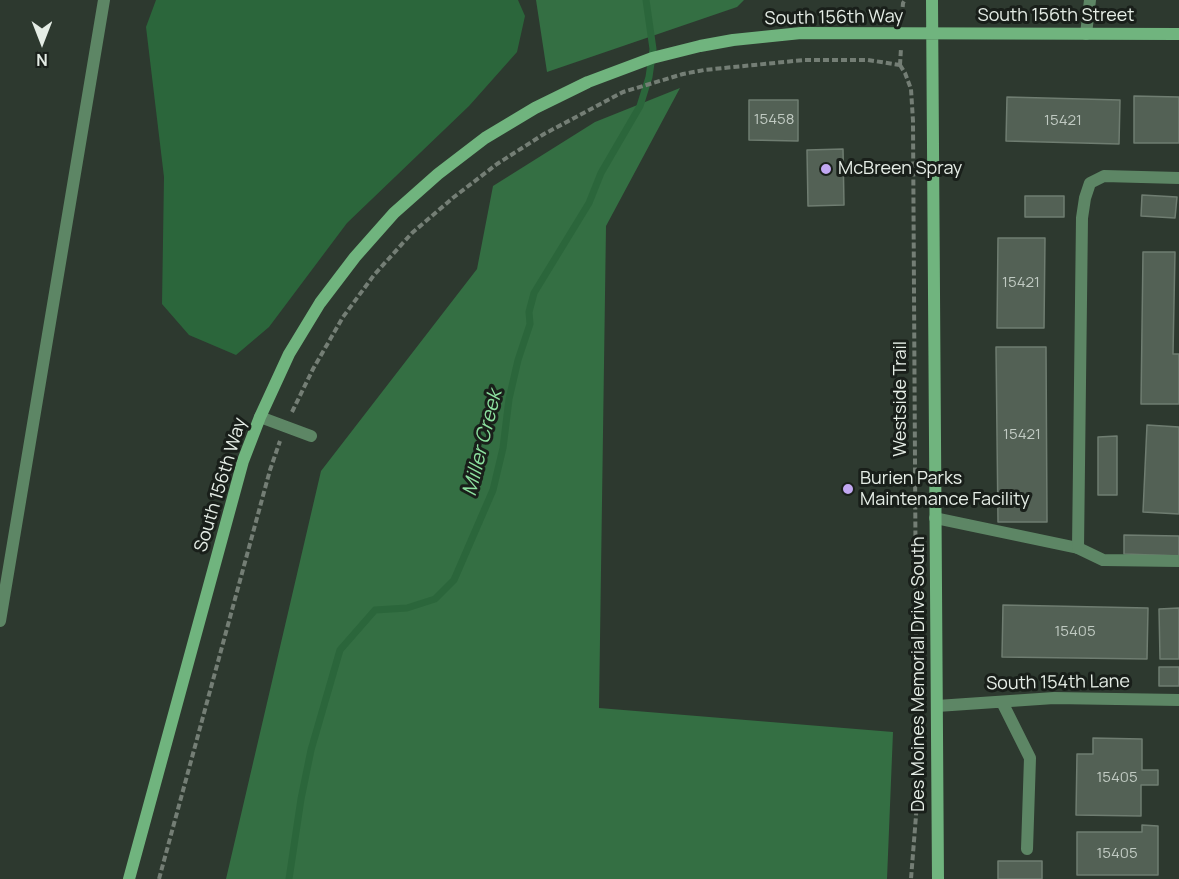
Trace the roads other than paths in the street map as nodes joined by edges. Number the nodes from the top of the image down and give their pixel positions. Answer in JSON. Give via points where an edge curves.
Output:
{"nodes":[{"id":1,"x":104,"y":0,"type":"edge"},
{"id":2,"x":932,"y":0,"type":"edge"},
{"id":3,"x":1090,"y":0,"type":"edge"},
{"id":4,"x":932,"y":34,"type":"junction"},
{"id":5,"x":1086,"y":34,"type":"junction"},
{"id":6,"x":1179,"y":34,"type":"edge"},
{"id":7,"x":1179,"y":178,"type":"edge"},
{"id":8,"x":260,"y":417,"type":"junction"},
{"id":9,"x":311,"y":436,"type":"dead end"},
{"id":10,"x":935,"y":518,"type":"junction"},
{"id":11,"x":1077,"y":548,"type":"junction"},
{"id":12,"x":1179,"y":561,"type":"edge"},
{"id":13,"x":0,"y":621,"type":"edge"},
{"id":14,"x":1179,"y":700,"type":"edge"},
{"id":15,"x":1002,"y":702,"type":"junction"},
{"id":16,"x":937,"y":706,"type":"junction"},
{"id":17,"x":1027,"y":849,"type":"dead end"},
{"id":18,"x":129,"y":879,"type":"edge"},
{"id":19,"x":938,"y":879,"type":"edge"}],
"edges":[{"from":1,"to":13,"type":"street"},
{"from":2,"to":4,"type":"street","name":"Des Moines Memorial Drive South"},
{"from":3,"to":5,"type":"street"},
{"from":4,"to":5,"type":"street","name":"South 156th Street"},
{"from":4,"to":8,"type":"street","name":"South 156th Way","via":[[801,33],[733,40],[652,58],[545,103],[485,138],[394,213],[320,303],[289,354]]},
{"from":4,"to":10,"type":"street","name":"Des Moines Memorial Drive South"},
{"from":5,"to":6,"type":"street","name":"South 156th Street"},
{"from":7,"to":11,"type":"street","via":[[1104,176],[1090,183],[1085,198]]},
{"from":8,"to":9,"type":"street"},
{"from":8,"to":18,"type":"street","name":"South 156th Way","via":[[243,461]]},
{"from":10,"to":11,"type":"street"},
{"from":10,"to":16,"type":"street","name":"Des Moines Memorial Drive South"},
{"from":11,"to":12,"type":"street","via":[[1103,560]]},
{"from":14,"to":15,"type":"street","name":"South 154th Lane","via":[[1054,698]]},
{"from":15,"to":16,"type":"street","name":"South 154th Lane"},
{"from":15,"to":17,"type":"street","via":[[1030,758]]},
{"from":16,"to":19,"type":"street","name":"Des Moines Memorial Drive South"}]}
